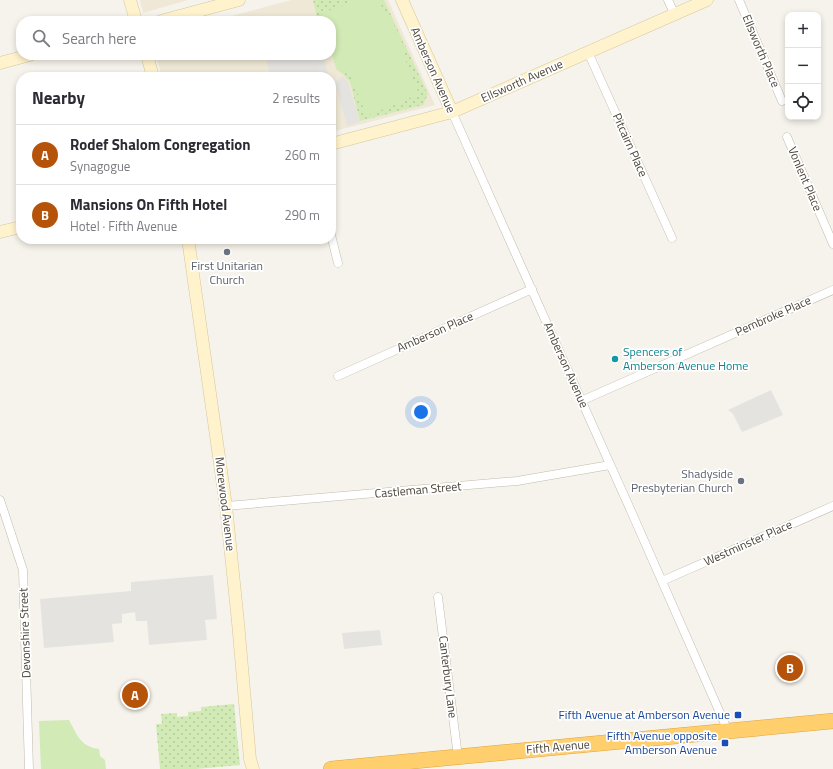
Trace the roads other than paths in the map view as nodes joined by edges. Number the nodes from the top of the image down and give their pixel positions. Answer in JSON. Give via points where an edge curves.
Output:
{"nodes":[{"id":1,"x":130,"y":0,"type":"edge"},
{"id":2,"x":239,"y":0,"type":"edge"},
{"id":3,"x":402,"y":0,"type":"edge"},
{"id":4,"x":668,"y":0,"type":"edge"},
{"id":5,"x":707,"y":0,"type":"edge"},
{"id":6,"x":739,"y":0,"type":"edge"},
{"id":7,"x":675,"y":15,"type":"junction"},
{"id":8,"x":135,"y":16,"type":"edge"},
{"id":9,"x":180,"y":16,"type":"edge"},
{"id":10,"x":588,"y":52,"type":"junction"},
{"id":11,"x":16,"y":59,"type":"edge"},
{"id":12,"x":148,"y":60,"type":"edge"},
{"id":13,"x":0,"y":63,"type":"edge"},
{"id":14,"x":152,"y":72,"type":"edge"},
{"id":15,"x":782,"y":101,"type":"dead end"},
{"id":16,"x":452,"y":112,"type":"junction"},
{"id":17,"x":787,"y":137,"type":"dead end"},
{"id":18,"x":336,"y":143,"type":"edge"},
{"id":19,"x":16,"y":228,"type":"edge"},
{"id":20,"x":0,"y":232,"type":"edge"},
{"id":21,"x":672,"y":238,"type":"dead end"},
{"id":22,"x":189,"y":244,"type":"edge"},
{"id":23,"x":333,"y":244,"type":"edge"},
{"id":24,"x":833,"y":244,"type":"edge"},
{"id":25,"x":338,"y":263,"type":"dead end"},
{"id":26,"x":532,"y":289,"type":"junction"},
{"id":27,"x":833,"y":290,"type":"edge"},
{"id":28,"x":338,"y":376,"type":"dead end"},
{"id":29,"x":581,"y":401,"type":"junction"},
{"id":30,"x":610,"y":466,"type":"junction"},
{"id":31,"x":0,"y":500,"type":"edge"},
{"id":32,"x":226,"y":506,"type":"junction"},
{"id":33,"x":833,"y":506,"type":"edge"},
{"id":34,"x":662,"y":581,"type":"junction"},
{"id":35,"x":438,"y":597,"type":"dead end"},
{"id":36,"x":833,"y":721,"type":"edge"},
{"id":37,"x":728,"y":731,"type":"junction"},
{"id":38,"x":458,"y":757,"type":"junction"},
{"id":39,"x":29,"y":769,"type":"edge"},
{"id":40,"x":253,"y":769,"type":"edge"},
{"id":41,"x":331,"y":769,"type":"edge"}],
"edges":[{"from":1,"to":8,"type":"street"},
{"from":2,"to":9,"type":"street"},
{"from":3,"to":16,"type":"street","name":"Amberson Avenue"},
{"from":4,"to":7,"type":"street"},
{"from":5,"to":7,"type":"street","name":"Ellsworth Avenue"},
{"from":6,"to":15,"type":"street","name":"Ellsworth Place"},
{"from":7,"to":10,"type":"street","name":"Ellsworth Avenue"},
{"from":10,"to":16,"type":"street","name":"Ellsworth Avenue"},
{"from":10,"to":21,"type":"street","name":"Pitcairn Place"},
{"from":11,"to":13,"type":"street"},
{"from":12,"to":14,"type":"street"},
{"from":16,"to":18,"type":"street","name":"Ellsworth Avenue"},
{"from":16,"to":26,"type":"street","name":"Amberson Avenue"},
{"from":17,"to":24,"type":"street","name":"Vonlent Place"},
{"from":19,"to":20,"type":"street"},
{"from":22,"to":32,"type":"street","name":"Morewood Avenue"},
{"from":23,"to":25,"type":"street"},
{"from":26,"to":28,"type":"street","name":"Amberson Place"},
{"from":26,"to":29,"type":"street","name":"Amberson Avenue"},
{"from":27,"to":29,"type":"street","name":"Pembroke Place"},
{"from":29,"to":30,"type":"street","name":"Amberson Avenue"},
{"from":30,"to":32,"type":"street","name":"Castleman Street","via":[[517,481]]},
{"from":30,"to":34,"type":"street","name":"Amberson Avenue"},
{"from":31,"to":39,"type":"street","name":"Devonshire Street","via":[[23,570]]},
{"from":32,"to":40,"type":"street","name":"Morewood Avenue"},
{"from":33,"to":34,"type":"street","name":"Westminster Place"},
{"from":34,"to":37,"type":"street","name":"Amberson Avenue"},
{"from":35,"to":38,"type":"street","name":"Canterbury Lane"},
{"from":36,"to":37,"type":"highway","name":"Fifth Avenue"},
{"from":37,"to":38,"type":"highway","name":"Fifth Avenue"},
{"from":38,"to":41,"type":"highway","name":"Fifth Avenue"}]}
